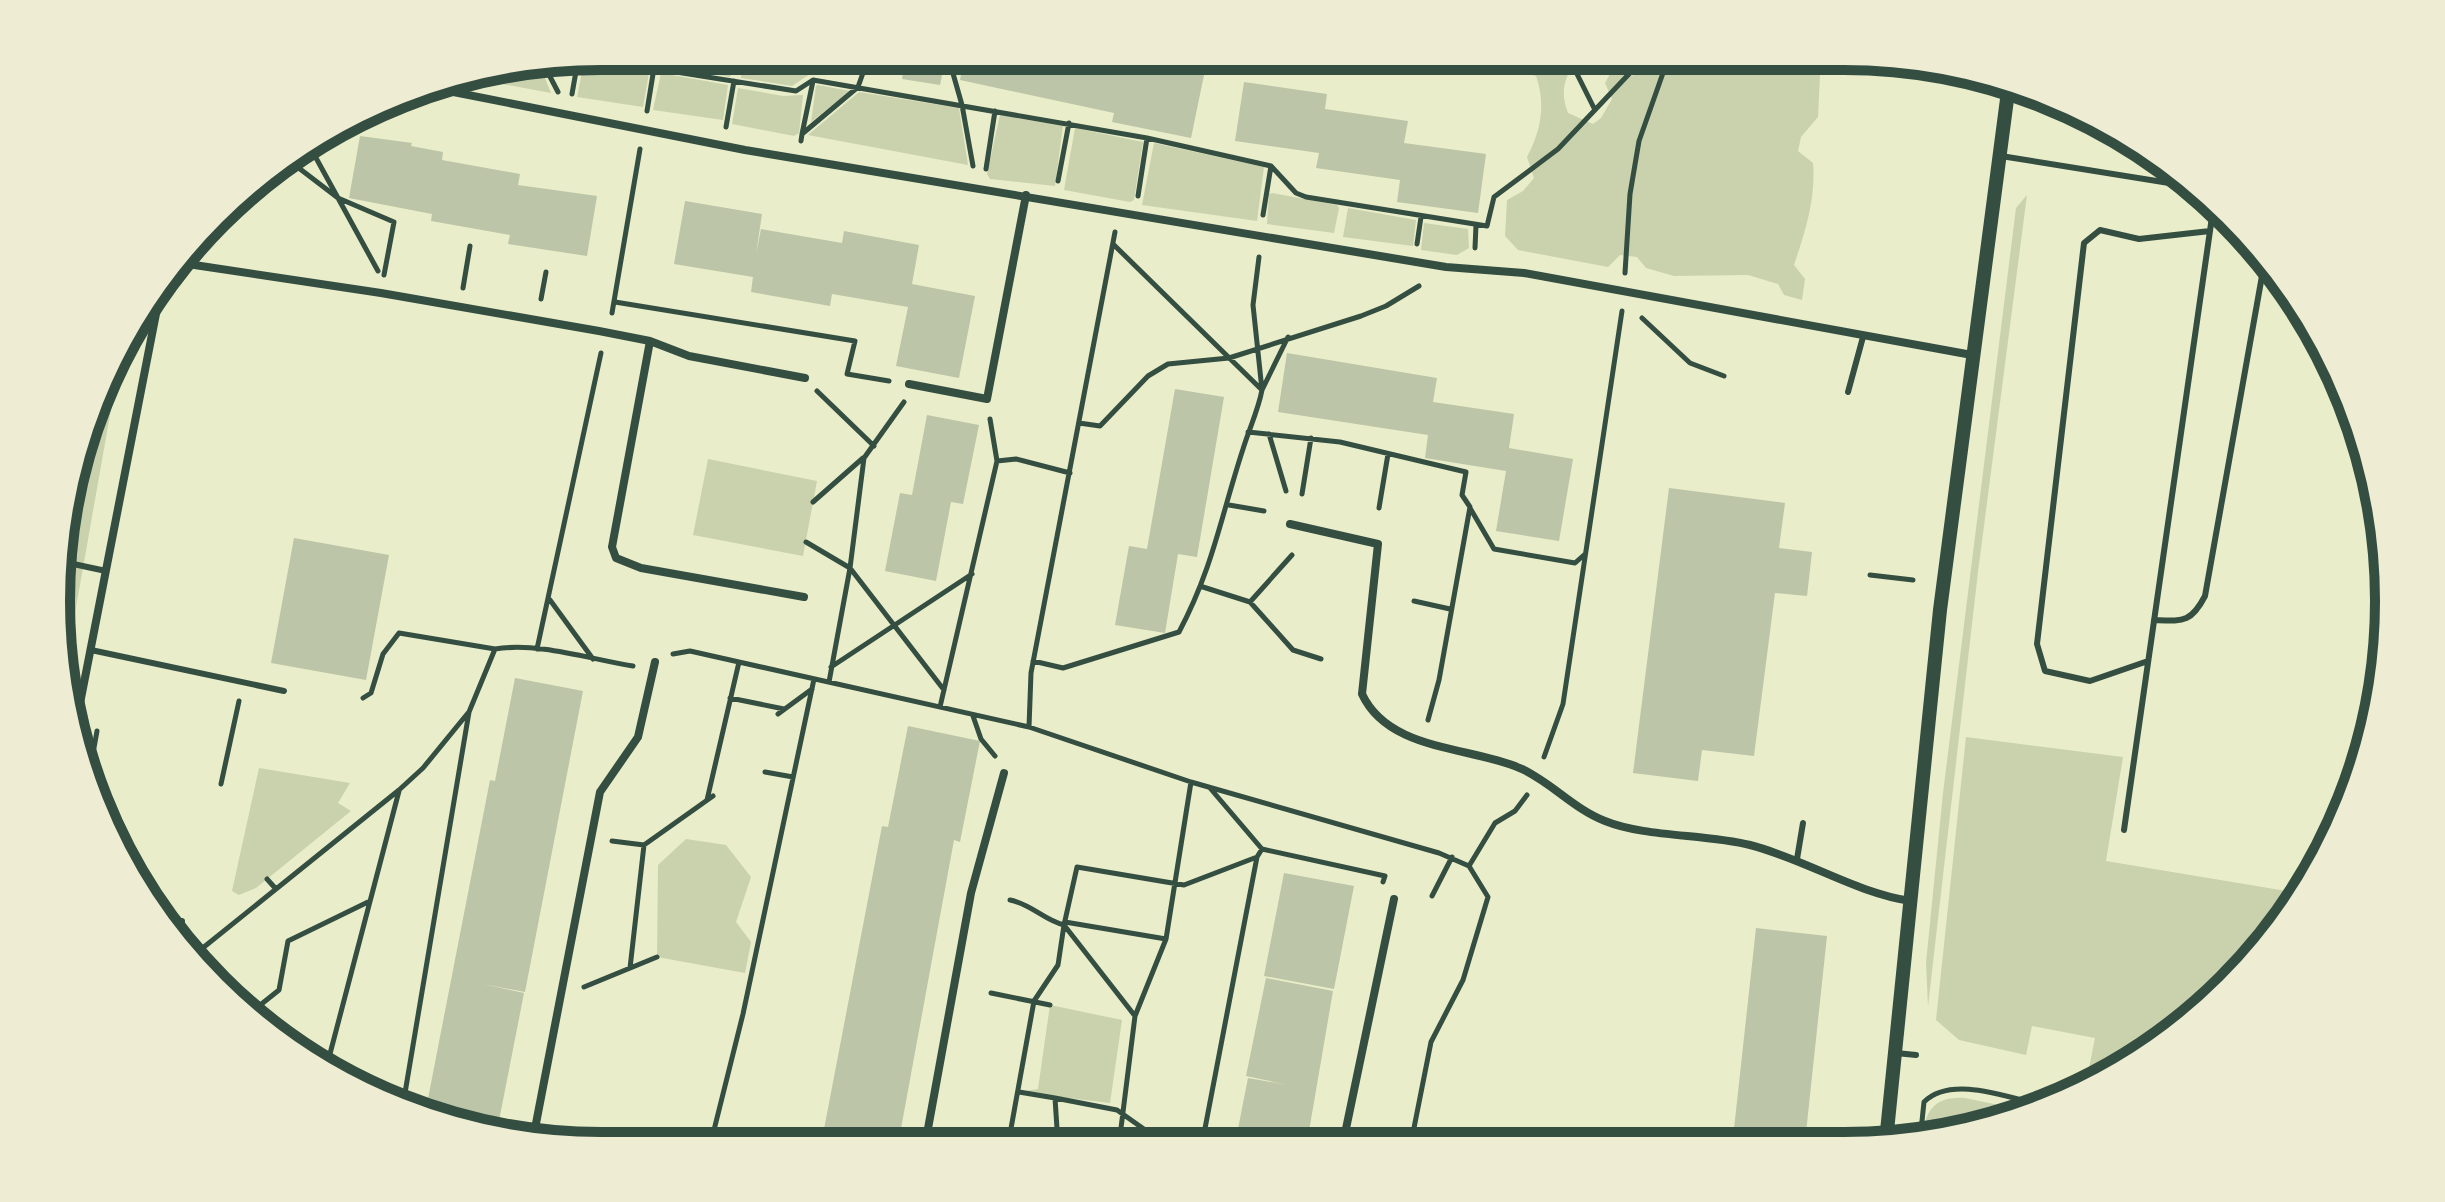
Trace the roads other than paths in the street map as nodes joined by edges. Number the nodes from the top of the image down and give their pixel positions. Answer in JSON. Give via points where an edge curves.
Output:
{"nodes":[{"id":1,"x":452,"y":92,"type":"edge"},
{"id":2,"x":2008,"y":96,"type":"edge"},
{"id":3,"x":2001,"y":156,"type":"junction"},
{"id":4,"x":2171,"y":183,"type":"edge"},
{"id":5,"x":1026,"y":195,"type":"junction"},
{"id":6,"x":2212,"y":219,"type":"edge"},
{"id":7,"x":2210,"y":231,"type":"junction"},
{"id":8,"x":191,"y":265,"type":"edge"},
{"id":9,"x":2262,"y":275,"type":"edge"},
{"id":10,"x":157,"y":309,"type":"edge"},
{"id":11,"x":1863,"y":337,"type":"junction"},
{"id":12,"x":650,"y":341,"type":"junction"},
{"id":13,"x":1972,"y":355,"type":"junction"},
{"id":14,"x":805,"y":378,"type":"road end"},
{"id":15,"x":909,"y":384,"type":"road end"},
{"id":16,"x":1848,"y":392,"type":"dead end"},
{"id":17,"x":1290,"y":524,"type":"dead end"},
{"id":18,"x":71,"y":564,"type":"edge"},
{"id":19,"x":106,"y":571,"type":"junction"},
{"id":20,"x":804,"y":597,"type":"dead end"},
{"id":21,"x":2154,"y":620,"type":"junction"},
{"id":22,"x":91,"y":650,"type":"junction"},
{"id":23,"x":2148,"y":661,"type":"junction"},
{"id":24,"x":655,"y":662,"type":"road end"},
{"id":25,"x":284,"y":691,"type":"dead end"},
{"id":26,"x":80,"y":705,"type":"edge"},
{"id":27,"x":1004,"y":773,"type":"road end"},
{"id":28,"x":1803,"y":823,"type":"dead end"},
{"id":29,"x":2124,"y":830,"type":"dead end"},
{"id":30,"x":1797,"y":859,"type":"junction"},
{"id":31,"x":1394,"y":899,"type":"dead end"},
{"id":32,"x":1912,"y":902,"type":"junction"},
{"id":33,"x":182,"y":921,"type":"dead end"},
{"id":34,"x":181,"y":925,"type":"edge"},
{"id":35,"x":1895,"y":1053,"type":"junction"},
{"id":36,"x":1916,"y":1055,"type":"dead end"},
{"id":37,"x":535,"y":1127,"type":"edge"},
{"id":38,"x":1887,"y":1130,"type":"edge"},
{"id":39,"x":927,"y":1132,"type":"edge"},
{"id":40,"x":1345,"y":1132,"type":"edge"}],
"edges":[{"from":1,"to":5,"type":"street","via":[[643,132]]},
{"from":2,"to":3,"type":"street"},
{"from":3,"to":4,"type":"lane"},
{"from":3,"to":13,"type":"street"},
{"from":5,"to":11,"type":"street","via":[[1446,267],[1524,273]]},
{"from":5,"to":15,"type":"street","via":[[987,399]]},
{"from":6,"to":7,"type":"lane"},
{"from":7,"to":21,"type":"lane"},
{"from":7,"to":23,"type":"lane","via":[[2139,239],[2100,230],[2084,243],[2037,644],[2045,671],[2090,681]]},
{"from":8,"to":12,"type":"street"},
{"from":9,"to":21,"type":"lane","via":[[2205,596],[2195,614],[2180,621]]},
{"from":10,"to":19,"type":"street"},
{"from":11,"to":13,"type":"street"},
{"from":11,"to":16,"type":"lane"},
{"from":12,"to":14,"type":"street","via":[[689,356]]},
{"from":12,"to":20,"type":"street","via":[[612,547],[616,558],[641,568]]},
{"from":13,"to":32,"type":"street","via":[[1940,610]]},
{"from":17,"to":30,"type":"street","via":[[1378,544],[1362,694],[1385,724],[1450,749],[1496,758],[1608,822],[1748,845]]},
{"from":18,"to":19,"type":"lane"},
{"from":19,"to":22,"type":"street"},
{"from":21,"to":23,"type":"lane"},
{"from":22,"to":25,"type":"lane"},
{"from":22,"to":26,"type":"street"},
{"from":23,"to":29,"type":"lane"},
{"from":24,"to":37,"type":"street","via":[[638,737],[600,792]]},
{"from":27,"to":39,"type":"street","via":[[971,893]]},
{"from":28,"to":30,"type":"lane"},
{"from":30,"to":32,"type":"street"},
{"from":31,"to":40,"type":"street"},
{"from":32,"to":35,"type":"street"},
{"from":33,"to":34,"type":"lane"},
{"from":35,"to":36,"type":"lane"},
{"from":35,"to":38,"type":"street"}]}
